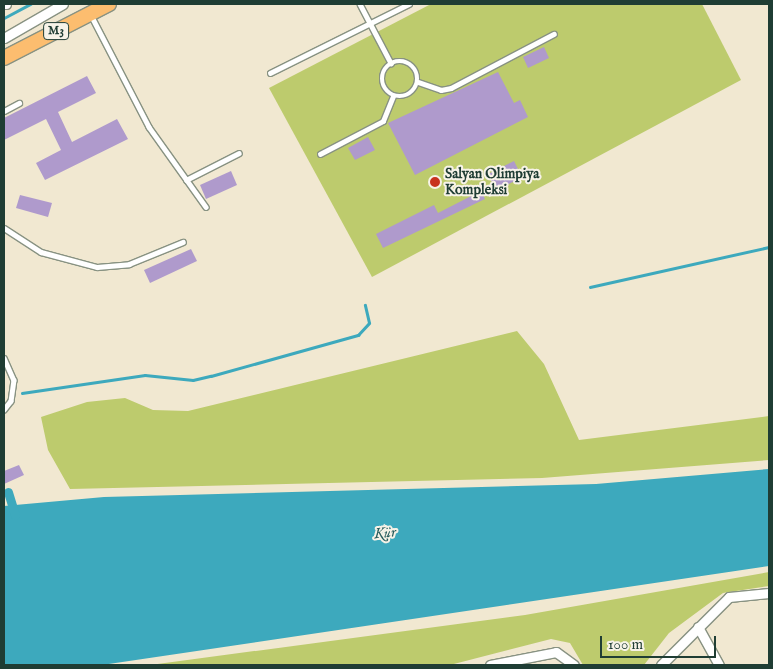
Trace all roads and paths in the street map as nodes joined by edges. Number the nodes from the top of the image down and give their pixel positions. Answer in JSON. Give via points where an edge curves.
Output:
{"nodes":[{"id":1,"x":64,"y":4,"type":"edge"},
{"id":2,"x":109,"y":4,"type":"edge"},
{"id":3,"x":360,"y":4,"type":"edge"},
{"id":4,"x":409,"y":4,"type":"edge"},
{"id":5,"x":90,"y":13,"type":"junction"},
{"id":6,"x":371,"y":23,"type":"junction"},
{"id":7,"x":554,"y":34,"type":"dead end"},
{"id":8,"x":4,"y":38,"type":"edge"},
{"id":9,"x":4,"y":58,"type":"edge"},
{"id":10,"x":391,"y":63,"type":"junction"},
{"id":11,"x":270,"y":73,"type":"dead end"},
{"id":12,"x":418,"y":82,"type":"junction"},
{"id":13,"x":393,"y":96,"type":"junction"},
{"id":14,"x":19,"y":103,"type":"dead end"},
{"id":15,"x":4,"y":111,"type":"edge"},
{"id":16,"x":240,"y":153,"type":"dead end"},
{"id":17,"x":320,"y":154,"type":"dead end"},
{"id":18,"x":186,"y":180,"type":"junction"},
{"id":19,"x":206,"y":207,"type":"dead end"},
{"id":20,"x":4,"y":228,"type":"edge"},
{"id":21,"x":183,"y":242,"type":"dead end"},
{"id":22,"x":4,"y":358,"type":"edge"},
{"id":23,"x":4,"y":410,"type":"edge"},
{"id":24,"x":769,"y":593,"type":"edge"},
{"id":25,"x":698,"y":627,"type":"junction"},
{"id":26,"x":490,"y":665,"type":"edge"},
{"id":27,"x":574,"y":665,"type":"edge"},
{"id":28,"x":661,"y":665,"type":"edge"},
{"id":29,"x":718,"y":665,"type":"edge"}],
"edges":[{"from":1,"to":8,"type":"street"},
{"from":2,"to":5,"type":"main road","number":"M3"},
{"from":3,"to":6,"type":"lane"},
{"from":4,"to":6,"type":"lane"},
{"from":5,"to":9,"type":"main road","number":"M3"},
{"from":5,"to":18,"type":"lane","via":[[131,96]]},
{"from":6,"to":10,"type":"lane"},
{"from":6,"to":11,"type":"lane"},
{"from":7,"to":12,"type":"lane","via":[[451,88],[442,90]]},
{"from":10,"to":12,"type":"lane","via":[[408,62],[416,71]]},
{"from":10,"to":13,"type":"lane","via":[[381,77],[384,88]]},
{"from":12,"to":13,"type":"lane","via":[[409,95]]},
{"from":13,"to":17,"type":"lane","via":[[383,121]]},
{"from":14,"to":15,"type":"lane"},
{"from":16,"to":18,"type":"lane"},
{"from":18,"to":19,"type":"lane"},
{"from":20,"to":21,"type":"lane","via":[[41,252],[97,267],[129,264]]},
{"from":22,"to":23,"type":"lane","via":[[14,390]]},
{"from":24,"to":25,"type":"street","via":[[729,597]]},
{"from":25,"to":28,"type":"street"},
{"from":25,"to":29,"type":"street"},
{"from":26,"to":27,"type":"street","via":[[556,652]]}]}
